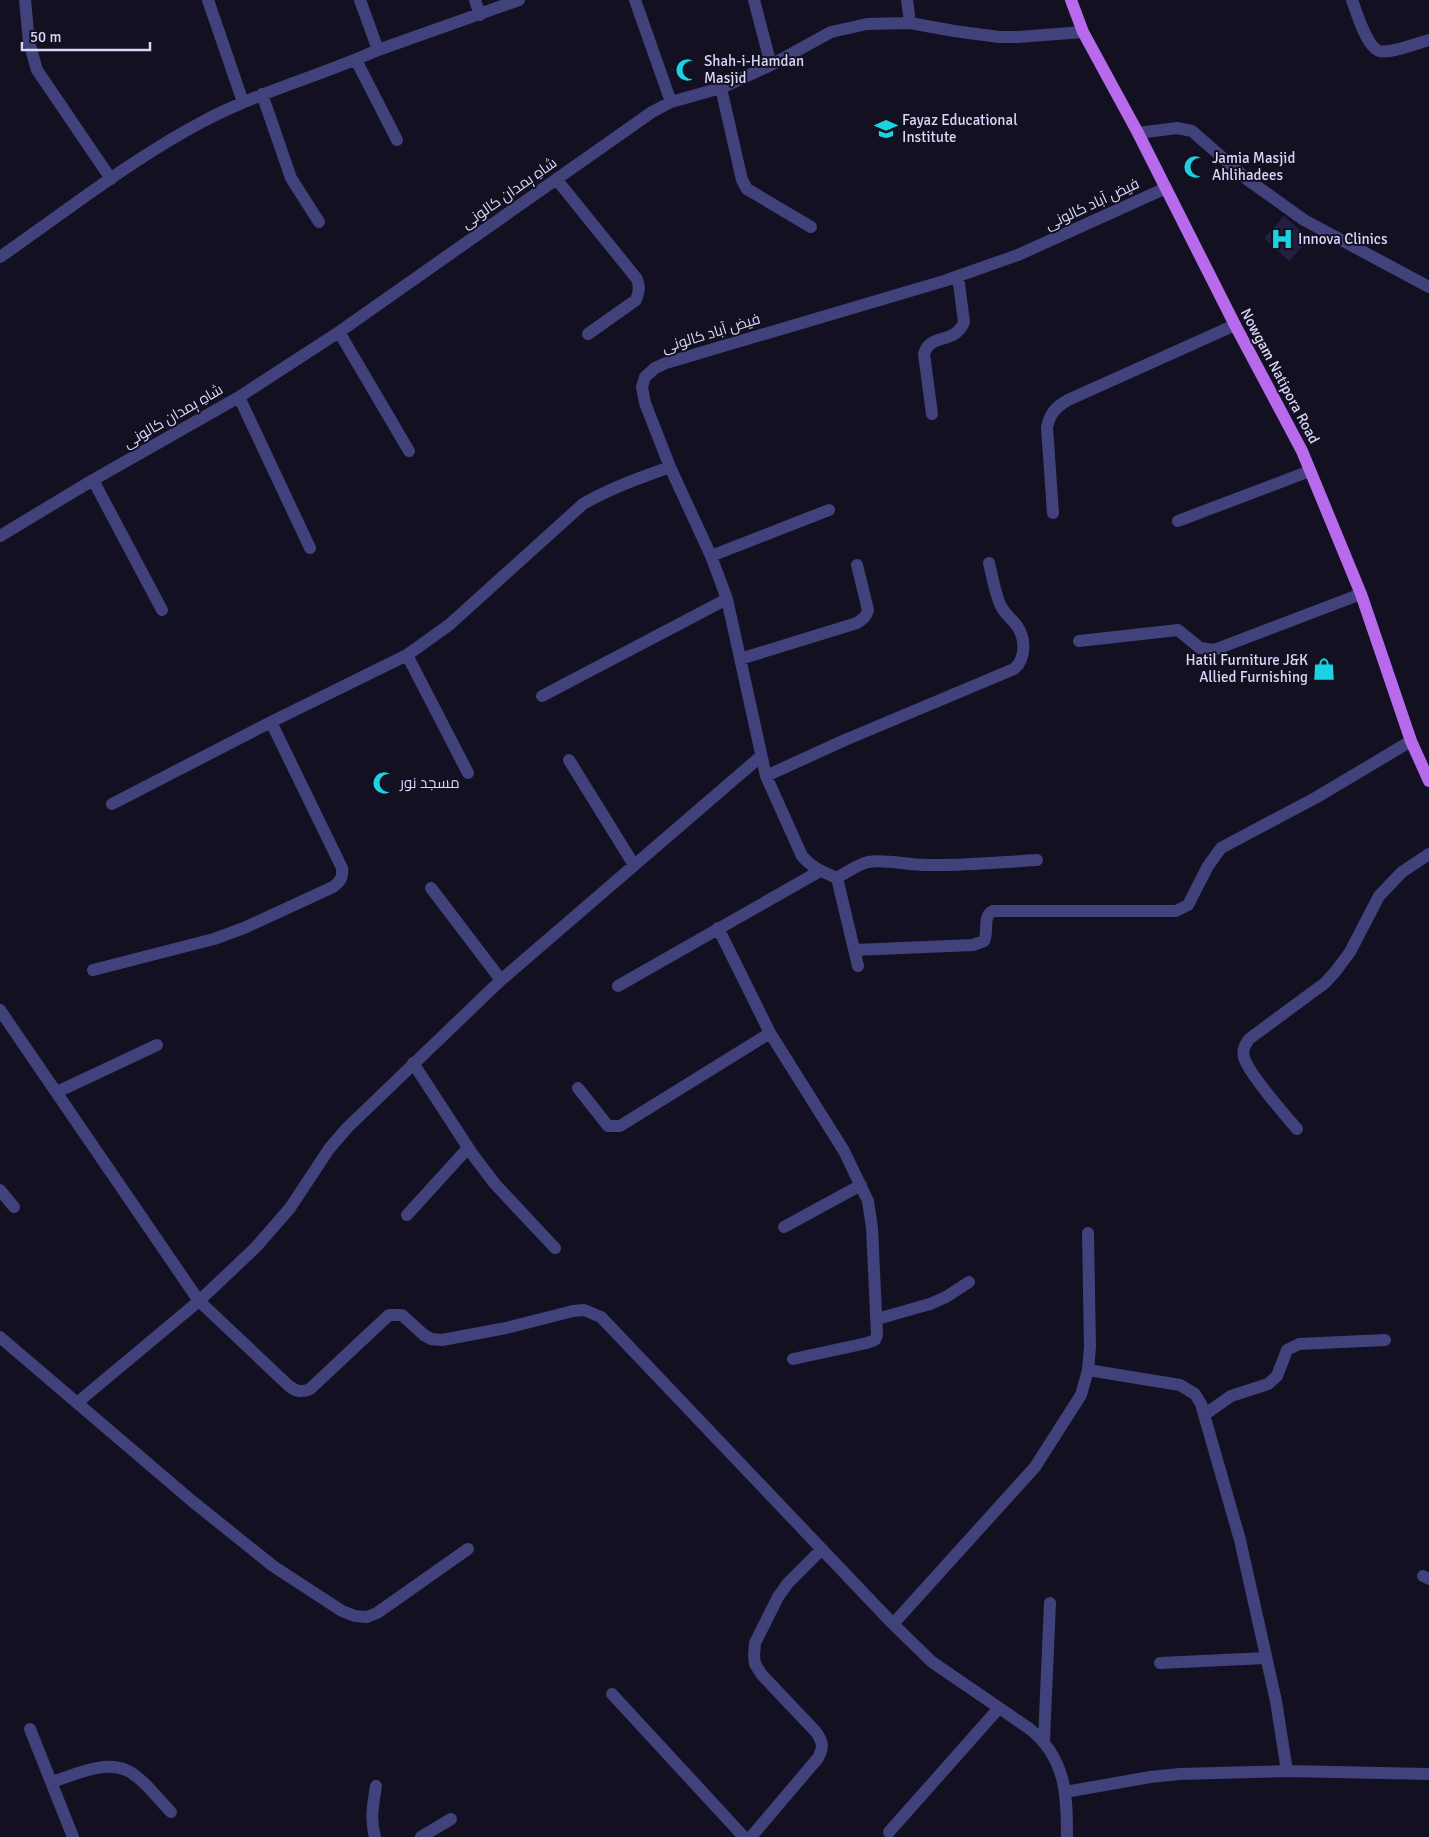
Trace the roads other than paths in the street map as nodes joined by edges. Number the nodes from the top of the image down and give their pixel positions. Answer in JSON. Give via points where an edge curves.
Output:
{"nodes":[{"id":1,"x":25,"y":0,"type":"edge"},
{"id":2,"x":208,"y":0,"type":"edge"},
{"id":3,"x":360,"y":0,"type":"edge"},
{"id":4,"x":475,"y":0,"type":"edge"},
{"id":5,"x":519,"y":0,"type":"edge"},
{"id":6,"x":635,"y":0,"type":"edge"},
{"id":7,"x":754,"y":0,"type":"edge"},
{"id":8,"x":907,"y":0,"type":"edge"},
{"id":9,"x":1071,"y":0,"type":"edge"},
{"id":10,"x":1352,"y":0,"type":"edge"},
{"id":11,"x":480,"y":14,"type":"junction"},
{"id":12,"x":910,"y":23,"type":"junction"},
{"id":13,"x":1083,"y":32,"type":"junction"},
{"id":14,"x":1429,"y":40,"type":"edge"},
{"id":15,"x":378,"y":50,"type":"junction"},
{"id":16,"x":356,"y":60,"type":"junction"},
{"id":17,"x":771,"y":65,"type":"junction"},
{"id":18,"x":721,"y":88,"type":"junction"},
{"id":19,"x":262,"y":94,"type":"junction"},
{"id":20,"x":243,"y":102,"type":"junction"},
{"id":21,"x":671,"y":102,"type":"junction"},
{"id":22,"x":1138,"y":133,"type":"junction"},
{"id":23,"x":397,"y":140,"type":"dead end"},
{"id":24,"x":111,"y":179,"type":"junction"},
{"id":25,"x":557,"y":180,"type":"junction"},
{"id":26,"x":1166,"y":188,"type":"junction"},
{"id":27,"x":319,"y":222,"type":"dead end"},
{"id":28,"x":811,"y":227,"type":"dead end"},
{"id":29,"x":0,"y":258,"type":"edge"},
{"id":30,"x":958,"y":276,"type":"junction"},
{"id":31,"x":1429,"y":287,"type":"edge"},
{"id":32,"x":1234,"y":325,"type":"junction"},
{"id":33,"x":339,"y":332,"type":"junction"},
{"id":34,"x":588,"y":334,"type":"dead end"},
{"id":35,"x":239,"y":397,"type":"junction"},
{"id":36,"x":932,"y":414,"type":"dead end"},
{"id":37,"x":409,"y":451,"type":"dead end"},
{"id":38,"x":670,"y":468,"type":"junction"},
{"id":39,"x":1310,"y":471,"type":"junction"},
{"id":40,"x":93,"y":480,"type":"junction"},
{"id":41,"x":828,"y":510,"type":"dead end"},
{"id":42,"x":1053,"y":513,"type":"dead end"},
{"id":43,"x":1178,"y":521,"type":"dead end"},
{"id":44,"x":0,"y":536,"type":"edge"},
{"id":45,"x":310,"y":548,"type":"dead end"},
{"id":46,"x":712,"y":556,"type":"junction"},
{"id":47,"x":989,"y":563,"type":"dead end"},
{"id":48,"x":858,"y":565,"type":"dead end"},
{"id":49,"x":1361,"y":594,"type":"junction"},
{"id":50,"x":727,"y":599,"type":"junction"},
{"id":51,"x":162,"y":610,"type":"dead end"},
{"id":52,"x":1079,"y":641,"type":"dead end"},
{"id":53,"x":408,"y":655,"type":"junction"},
{"id":54,"x":740,"y":659,"type":"junction"},
{"id":55,"x":542,"y":696,"type":"dead end"},
{"id":56,"x":271,"y":722,"type":"junction"},
{"id":57,"x":1411,"y":740,"type":"junction"},
{"id":58,"x":760,"y":757,"type":"junction"},
{"id":59,"x":569,"y":760,"type":"dead end"},
{"id":60,"x":468,"y":773,"type":"dead end"},
{"id":61,"x":766,"y":776,"type":"junction"},
{"id":62,"x":1429,"y":781,"type":"edge"},
{"id":63,"x":112,"y":804,"type":"dead end"},
{"id":64,"x":1429,"y":854,"type":"edge"},
{"id":65,"x":1037,"y":860,"type":"dead end"},
{"id":66,"x":634,"y":865,"type":"junction"},
{"id":67,"x":820,"y":871,"type":"junction"},
{"id":68,"x":838,"y":878,"type":"junction"},
{"id":69,"x":431,"y":888,"type":"dead end"},
{"id":70,"x":718,"y":928,"type":"junction"},
{"id":71,"x":855,"y":950,"type":"junction"},
{"id":72,"x":858,"y":966,"type":"dead end"},
{"id":73,"x":93,"y":970,"type":"dead end"},
{"id":74,"x":501,"y":980,"type":"junction"},
{"id":75,"x":618,"y":986,"type":"dead end"},
{"id":76,"x":0,"y":1010,"type":"edge"},
{"id":77,"x":770,"y":1033,"type":"junction"},
{"id":78,"x":157,"y":1045,"type":"dead end"},
{"id":79,"x":413,"y":1063,"type":"junction"},
{"id":80,"x":578,"y":1088,"type":"dead end"},
{"id":81,"x":57,"y":1092,"type":"junction"},
{"id":82,"x":1297,"y":1129,"type":"dead end"},
{"id":83,"x":468,"y":1148,"type":"junction"},
{"id":84,"x":861,"y":1185,"type":"junction"},
{"id":85,"x":0,"y":1190,"type":"edge"},
{"id":86,"x":14,"y":1207,"type":"dead end"},
{"id":87,"x":407,"y":1215,"type":"dead end"},
{"id":88,"x":784,"y":1227,"type":"dead end"},
{"id":89,"x":1088,"y":1233,"type":"dead end"},
{"id":90,"x":555,"y":1248,"type":"dead end"},
{"id":91,"x":969,"y":1282,"type":"dead end"},
{"id":92,"x":199,"y":1301,"type":"junction"},
{"id":93,"x":877,"y":1318,"type":"junction"},
{"id":94,"x":0,"y":1337,"type":"edge"},
{"id":95,"x":1385,"y":1340,"type":"dead end"},
{"id":96,"x":793,"y":1359,"type":"dead end"},
{"id":97,"x":1088,"y":1370,"type":"junction"},
{"id":98,"x":78,"y":1402,"type":"junction"},
{"id":99,"x":1204,"y":1414,"type":"junction"},
{"id":100,"x":468,"y":1549,"type":"dead end"},
{"id":101,"x":822,"y":1549,"type":"junction"},
{"id":102,"x":1050,"y":1604,"type":"dead end"},
{"id":103,"x":893,"y":1624,"type":"junction"},
{"id":104,"x":1266,"y":1658,"type":"junction"},
{"id":105,"x":1160,"y":1663,"type":"dead end"},
{"id":106,"x":612,"y":1694,"type":"dead end"},
{"id":107,"x":1000,"y":1708,"type":"junction"},
{"id":108,"x":30,"y":1728,"type":"dead end"},
{"id":109,"x":1044,"y":1740,"type":"junction"},
{"id":110,"x":1287,"y":1771,"type":"junction"},
{"id":111,"x":1429,"y":1774,"type":"edge"},
{"id":112,"x":51,"y":1782,"type":"junction"},
{"id":113,"x":376,"y":1786,"type":"dead end"},
{"id":114,"x":1065,"y":1792,"type":"junction"},
{"id":115,"x":171,"y":1812,"type":"dead end"},
{"id":116,"x":451,"y":1819,"type":"dead end"},
{"id":117,"x":889,"y":1832,"type":"dead end"},
{"id":118,"x":73,"y":1837,"type":"edge"},
{"id":119,"x":375,"y":1837,"type":"edge"},
{"id":120,"x":421,"y":1837,"type":"edge"},
{"id":121,"x":744,"y":1837,"type":"edge"},
{"id":122,"x":751,"y":1837,"type":"edge"},
{"id":123,"x":1066,"y":1837,"type":"edge"}],
"edges":[{"from":1,"to":24,"type":"street","via":[[36,70]]},
{"from":2,"to":20,"type":"street"},
{"from":3,"to":15,"type":"street"},
{"from":4,"to":11,"type":"street"},
{"from":5,"to":11,"type":"street"},
{"from":6,"to":21,"type":"street"},
{"from":7,"to":17,"type":"street"},
{"from":8,"to":12,"type":"street"},
{"from":9,"to":13,"type":"main road","name":"Nowgam Natipora Road"},
{"from":10,"to":14,"type":"street","via":[[1366,37],[1379,51]]},
{"from":11,"to":15,"type":"street"},
{"from":12,"to":13,"type":"street","name":"شاہِ ہمدان کالونی","via":[[1000,37]]},
{"from":12,"to":17,"type":"street","name":"شاہِ ہمدان کالونی","via":[[867,24],[831,32]]},
{"from":13,"to":22,"type":"main road","name":"Nowgam Natipora Road"},
{"from":15,"to":16,"type":"street"},
{"from":16,"to":19,"type":"street"},
{"from":16,"to":23,"type":"street"},
{"from":17,"to":18,"type":"street","name":"شاہِ ہمدان کالونی"},
{"from":18,"to":21,"type":"street","name":"شاہِ ہمدان کالونی"},
{"from":18,"to":28,"type":"street","via":[[742,180],[747,189]]},
{"from":19,"to":20,"type":"street"},
{"from":19,"to":27,"type":"street","via":[[291,178]]},
{"from":20,"to":24,"type":"street","via":[[180,134]]},
{"from":21,"to":25,"type":"street","name":"شاہِ ہمدان کالونی"},
{"from":22,"to":26,"type":"main road","name":"Nowgam Natipora Road"},
{"from":22,"to":31,"type":"street","via":[[1177,128],[1192,131],[1248,180],[1304,220]]},
{"from":24,"to":29,"type":"street"},
{"from":25,"to":33,"type":"street","name":"شاہِ ہمدان کالونی"},
{"from":25,"to":34,"type":"street","via":[[639,284],[636,300]]},
{"from":26,"to":30,"type":"street","name":"فیض آباد کالونی","via":[[1018,255]]},
{"from":26,"to":32,"type":"main road","name":"Nowgam Natipora Road"},
{"from":30,"to":36,"type":"street","via":[[964,322],[957,333],[931,343],[924,354]]},
{"from":30,"to":38,"type":"street","name":"فیض آباد کالونی","via":[[655,368],[645,376],[642,387]]},
{"from":32,"to":39,"type":"main road","name":"Nowgam Natipora Road"},
{"from":32,"to":42,"type":"street","via":[[1057,406],[1047,427]]},
{"from":33,"to":35,"type":"street","name":"شاہِ ہمدان کالونی"},
{"from":33,"to":37,"type":"street"},
{"from":35,"to":40,"type":"street","name":"شاہِ ہمدان کالونی"},
{"from":35,"to":45,"type":"street"},
{"from":38,"to":46,"type":"street","name":"فیض آباد کالونی"},
{"from":38,"to":53,"type":"street","via":[[624,483],[583,504],[449,625]]},
{"from":39,"to":43,"type":"street"},
{"from":39,"to":49,"type":"main road","name":"Nowgam Natipora Road"},
{"from":40,"to":44,"type":"street","name":"شاہِ ہمدان کالونی"},
{"from":40,"to":51,"type":"street"},
{"from":41,"to":46,"type":"street"},
{"from":46,"to":50,"type":"street","name":"فیض آباد کالونی"},
{"from":47,"to":61,"type":"street","via":[[1002,608],[1022,634],[1023,650],[1019,664]]},
{"from":48,"to":54,"type":"street","via":[[867,616],[857,623]]},
{"from":49,"to":52,"type":"street","via":[[1214,650],[1200,648],[1178,630]]},
{"from":49,"to":57,"type":"main road","name":"Nowgam Natipora Road"},
{"from":50,"to":54,"type":"street","name":"فیض آباد کالونی"},
{"from":50,"to":55,"type":"street"},
{"from":53,"to":56,"type":"street"},
{"from":53,"to":60,"type":"street"},
{"from":54,"to":58,"type":"street","name":"فیض آباد کالونی"},
{"from":56,"to":63,"type":"street"},
{"from":56,"to":73,"type":"street","via":[[342,868],[340,882],[214,939]]},
{"from":57,"to":62,"type":"main road","name":"Nowgam Natipora Road"},
{"from":57,"to":71,"type":"street","via":[[1317,797],[1221,848],[1188,905],[1182,909],[993,910],[987,916],[984,941],[973,945]]},
{"from":58,"to":61,"type":"street","name":"فیض آباد کالونی"},
{"from":58,"to":66,"type":"street"},
{"from":59,"to":66,"type":"street"},
{"from":61,"to":67,"type":"street","name":"فیض آباد کالونی","via":[[802,856]]},
{"from":64,"to":82,"type":"street","via":[[1402,872],[1379,896],[1350,952],[1325,983],[1246,1044],[1243,1051],[1247,1066]]},
{"from":65,"to":68,"type":"street","via":[[940,865],[867,862]]},
{"from":66,"to":74,"type":"street"},
{"from":67,"to":68,"type":"street","name":"فیض آباد کالونی"},
{"from":67,"to":70,"type":"street"},
{"from":68,"to":71,"type":"street"},
{"from":69,"to":74,"type":"street"},
{"from":70,"to":75,"type":"street"},
{"from":70,"to":77,"type":"street"},
{"from":71,"to":72,"type":"street"},
{"from":74,"to":79,"type":"street"},
{"from":76,"to":81,"type":"street"},
{"from":77,"to":80,"type":"street","via":[[620,1126],[608,1126]]},
{"from":77,"to":84,"type":"street","via":[[844,1151]]},
{"from":78,"to":81,"type":"street"},
{"from":79,"to":83,"type":"street"},
{"from":79,"to":92,"type":"street","via":[[336,1140],[275,1226]]},
{"from":81,"to":92,"type":"street"},
{"from":83,"to":87,"type":"street"},
{"from":83,"to":90,"type":"street","via":[[495,1184]]},
{"from":84,"to":88,"type":"street"},
{"from":84,"to":93,"type":"street","via":[[868,1201],[872,1228]]},
{"from":85,"to":86,"type":"street"},
{"from":89,"to":97,"type":"street"},
{"from":91,"to":93,"type":"street","via":[[930,1304]]},
{"from":92,"to":98,"type":"street"},
{"from":92,"to":101,"type":"street","via":[[289,1386],[304,1392],[389,1315],[402,1315],[424,1335],[442,1340],[572,1311],[593,1313],[601,1317]]},
{"from":93,"to":96,"type":"street","via":[[875,1340]]},
{"from":94,"to":98,"type":"street"},
{"from":95,"to":99,"type":"street","via":[[1299,1344],[1287,1350],[1277,1376],[1268,1384],[1231,1396]]},
{"from":97,"to":99,"type":"street","via":[[1180,1385],[1195,1394]]},
{"from":97,"to":103,"type":"street","via":[[1081,1394],[1035,1466]]},
{"from":98,"to":100,"type":"street","via":[[272,1566],[355,1616],[367,1617],[377,1613]]},
{"from":99,"to":104,"type":"street","via":[[1240,1540]]},
{"from":101,"to":103,"type":"street"},
{"from":101,"to":122,"type":"street","via":[[788,1582],[778,1597],[755,1643],[754,1655],[762,1675],[816,1732],[823,1748]]},
{"from":102,"to":109,"type":"street"},
{"from":103,"to":107,"type":"street","via":[[932,1662]]},
{"from":104,"to":105,"type":"street"},
{"from":104,"to":110,"type":"street"},
{"from":106,"to":121,"type":"street"},
{"from":107,"to":109,"type":"street"},
{"from":107,"to":117,"type":"street"},
{"from":108,"to":112,"type":"street"},
{"from":109,"to":114,"type":"street","via":[[1059,1767]]},
{"from":110,"to":111,"type":"street"},
{"from":110,"to":114,"type":"street","via":[[1180,1774]]},
{"from":112,"to":115,"type":"street","via":[[107,1767],[126,1770]]},
{"from":112,"to":118,"type":"street"},
{"from":113,"to":119,"type":"street","via":[[372,1812]]},
{"from":114,"to":123,"type":"street"},
{"from":116,"to":120,"type":"street"}]}
